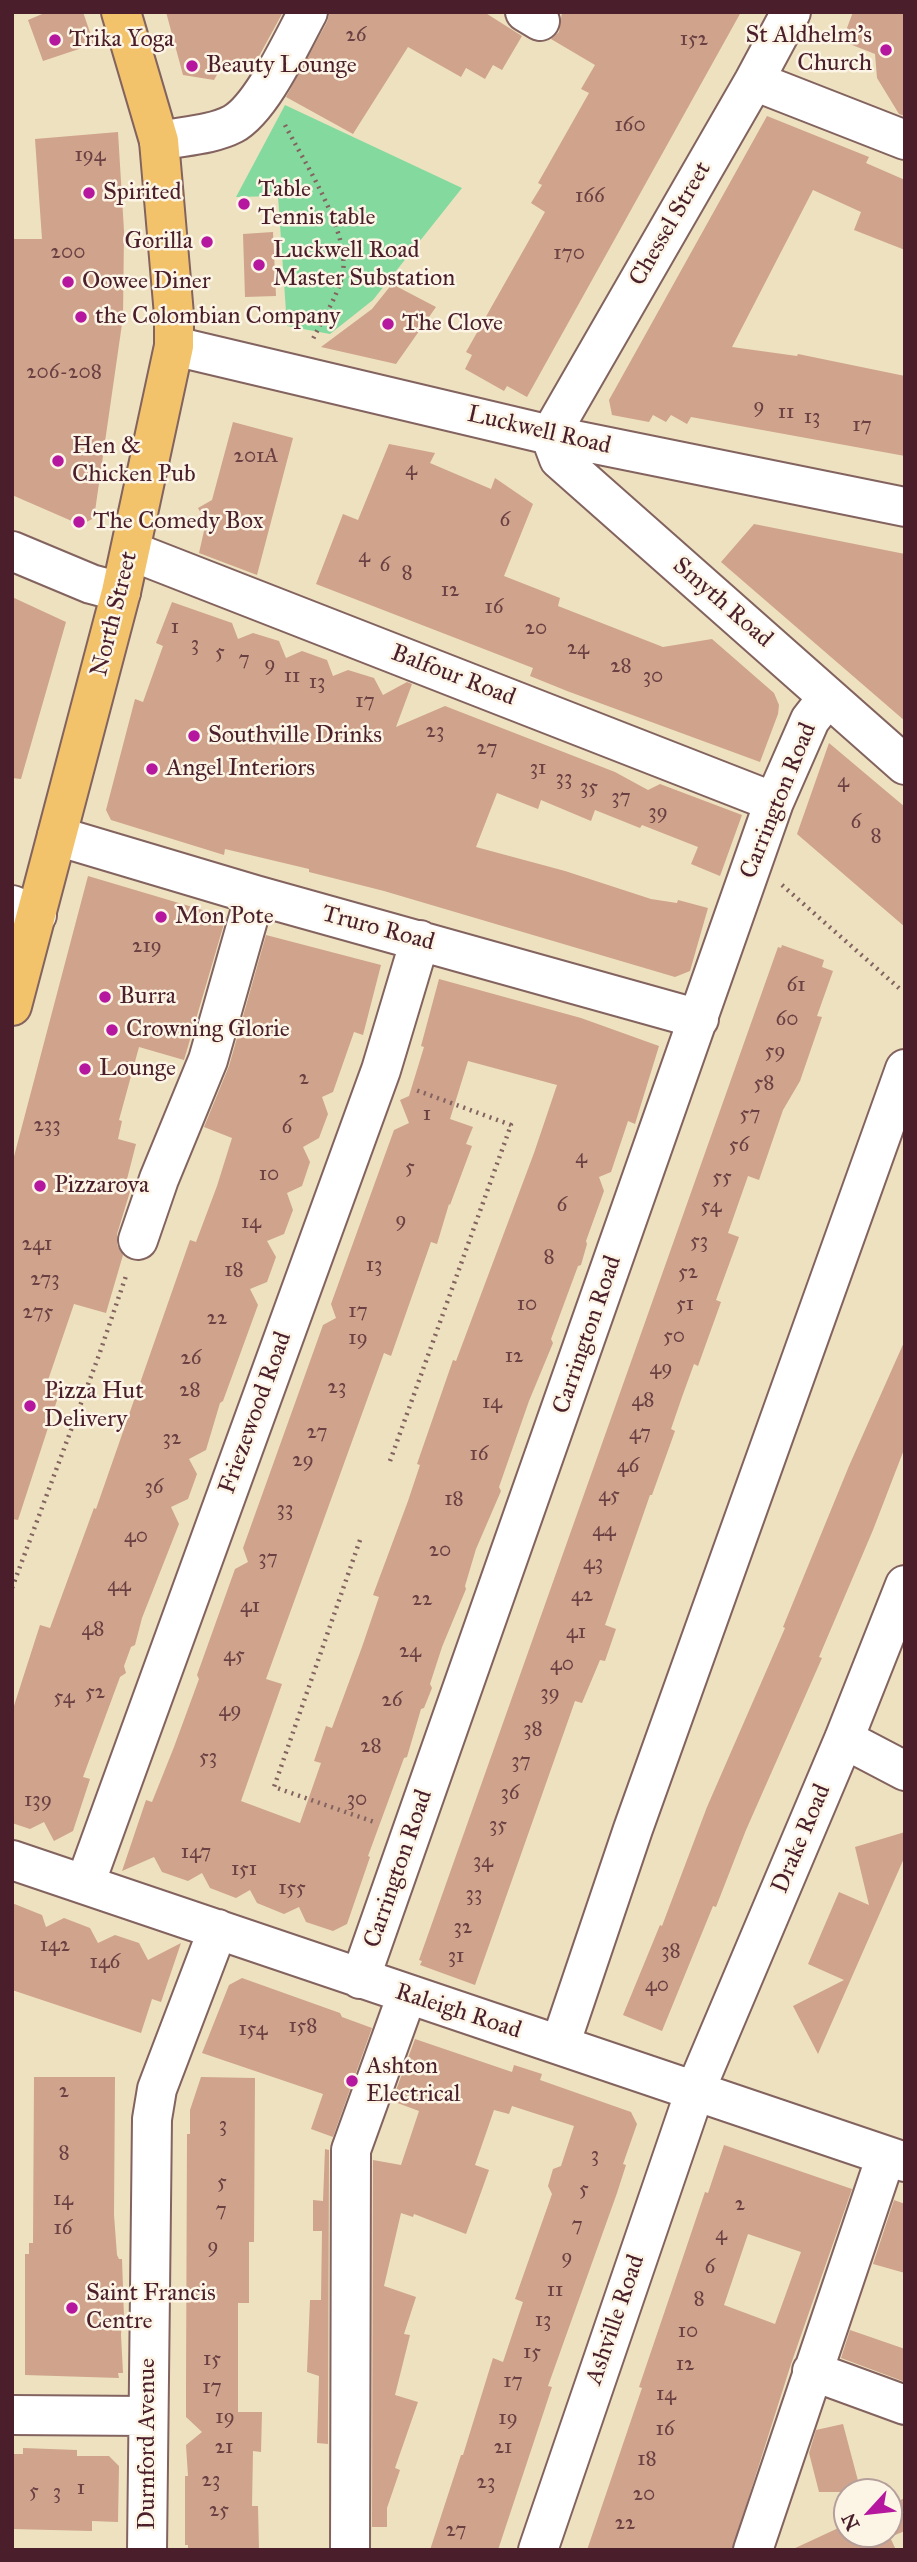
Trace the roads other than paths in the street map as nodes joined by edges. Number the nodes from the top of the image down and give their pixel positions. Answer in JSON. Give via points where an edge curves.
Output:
{"nodes":[{"id":1,"x":121,"y":12,"type":"edge"},
{"id":2,"x":309,"y":12,"type":"edge"},
{"id":3,"x":791,"y":12,"type":"edge"},
{"id":4,"x":754,"y":82,"type":"junction"},
{"id":5,"x":159,"y":141,"type":"junction"},
{"id":6,"x":905,"y":141,"type":"edge"},
{"id":7,"x":174,"y":346,"type":"junction"},
{"id":8,"x":550,"y":435,"type":"junction"},
{"id":9,"x":905,"y":507,"type":"edge"},
{"id":10,"x":12,"y":551,"type":"edge"},
{"id":11,"x":131,"y":551,"type":"junction"},
{"id":12,"x":121,"y":592,"type":"junction"},
{"id":13,"x":828,"y":697,"type":"junction"},
{"id":14,"x":905,"y":765,"type":"edge"},
{"id":15,"x":774,"y":802,"type":"junction"},
{"id":16,"x":57,"y":836,"type":"junction"},
{"id":17,"x":255,"y":895,"type":"junction"},
{"id":18,"x":24,"y":910,"type":"edge"},
{"id":19,"x":419,"y":940,"type":"junction"},
{"id":20,"x":12,"y":1006,"type":"edge"},
{"id":21,"x":699,"y":1020,"type":"junction"},
{"id":22,"x":905,"y":1069,"type":"edge"},
{"id":23,"x":138,"y":1240,"type":"road end"},
{"id":24,"x":905,"y":1585,"type":"edge"},
{"id":25,"x":844,"y":1739,"type":"junction"},
{"id":26,"x":905,"y":1771,"type":"edge"},
{"id":27,"x":12,"y":1860,"type":"edge"},
{"id":28,"x":85,"y":1884,"type":"junction"},
{"id":29,"x":218,"y":1929,"type":"junction"},
{"id":30,"x":360,"y":1979,"type":"junction"},
{"id":31,"x":407,"y":1995,"type":"junction"},
{"id":32,"x":560,"y":2045,"type":"junction"},
{"id":33,"x":695,"y":2091,"type":"junction"},
{"id":34,"x":895,"y":2159,"type":"edge"},
{"id":35,"x":812,"y":2371,"type":"junction"},
{"id":36,"x":905,"y":2405,"type":"edge"},
{"id":37,"x":12,"y":2415,"type":"edge"},
{"id":38,"x":147,"y":2416,"type":"junction"},
{"id":39,"x":147,"y":2550,"type":"edge"},
{"id":40,"x":350,"y":2550,"type":"edge"},
{"id":41,"x":538,"y":2550,"type":"edge"},
{"id":42,"x":753,"y":2550,"type":"edge"}],
"edges":[{"from":1,"to":5,"type":"main road","name":"North Street"},
{"from":2,"to":5,"type":"street","via":[[248,111],[234,123]]},
{"from":3,"to":4,"type":"street","name":"Chessel Street"},
{"from":4,"to":6,"type":"street"},
{"from":4,"to":8,"type":"street","name":"Chessel Street"},
{"from":5,"to":7,"type":"main road","name":"North Street"},
{"from":7,"to":8,"type":"street","name":"Luckwell Road"},
{"from":7,"to":11,"type":"main road","name":"North Street"},
{"from":8,"to":9,"type":"street","name":"Luckwell Road"},
{"from":8,"to":13,"type":"street","name":"Smyth Road","via":[[559,459]]},
{"from":10,"to":12,"type":"street"},
{"from":11,"to":12,"type":"main road","name":"North Street"},
{"from":11,"to":15,"type":"street","name":"Balfour Road"},
{"from":12,"to":16,"type":"main road","name":"North Street"},
{"from":13,"to":14,"type":"street","name":"Smyth Road"},
{"from":13,"to":15,"type":"street","name":"Carrington Road","via":[[810,720]]},
{"from":15,"to":21,"type":"street","name":"Carrington Road"},
{"from":16,"to":17,"type":"street","name":"Truro Road"},
{"from":16,"to":18,"type":"main road","name":"North Street"},
{"from":17,"to":19,"type":"street","name":"Truro Road"},
{"from":17,"to":23,"type":"street","via":[[208,1060]]},
{"from":18,"to":20,"type":"main road","name":"North Street"},
{"from":19,"to":21,"type":"street","name":"Truro Road"},
{"from":19,"to":28,"type":"street","name":"Friezewood Road","via":[[381,1070]]},
{"from":21,"to":30,"type":"street","name":"Carrington Road"},
{"from":22,"to":32,"type":"street"},
{"from":24,"to":25,"type":"street","name":"Drake Road"},
{"from":25,"to":26,"type":"street"},
{"from":25,"to":33,"type":"street","name":"Drake Road"},
{"from":27,"to":28,"type":"street","name":"Raleigh Road"},
{"from":28,"to":29,"type":"street","name":"Raleigh Road"},
{"from":29,"to":30,"type":"street","name":"Raleigh Road"},
{"from":29,"to":38,"type":"street","name":"Durnford Avenue","via":[[153,2105]]},
{"from":30,"to":31,"type":"street","name":"Raleigh Road"},
{"from":31,"to":32,"type":"street","name":"Raleigh Road"},
{"from":31,"to":40,"type":"street","via":[[351,2150]]},
{"from":32,"to":33,"type":"street","name":"Raleigh Road"},
{"from":33,"to":34,"type":"street","name":"Raleigh Road"},
{"from":33,"to":41,"type":"street","name":"Ashville Road"},
{"from":34,"to":35,"type":"street"},
{"from":35,"to":36,"type":"street"},
{"from":35,"to":42,"type":"street"},
{"from":37,"to":38,"type":"street"},
{"from":38,"to":39,"type":"street","name":"Durnford Avenue"}]}
